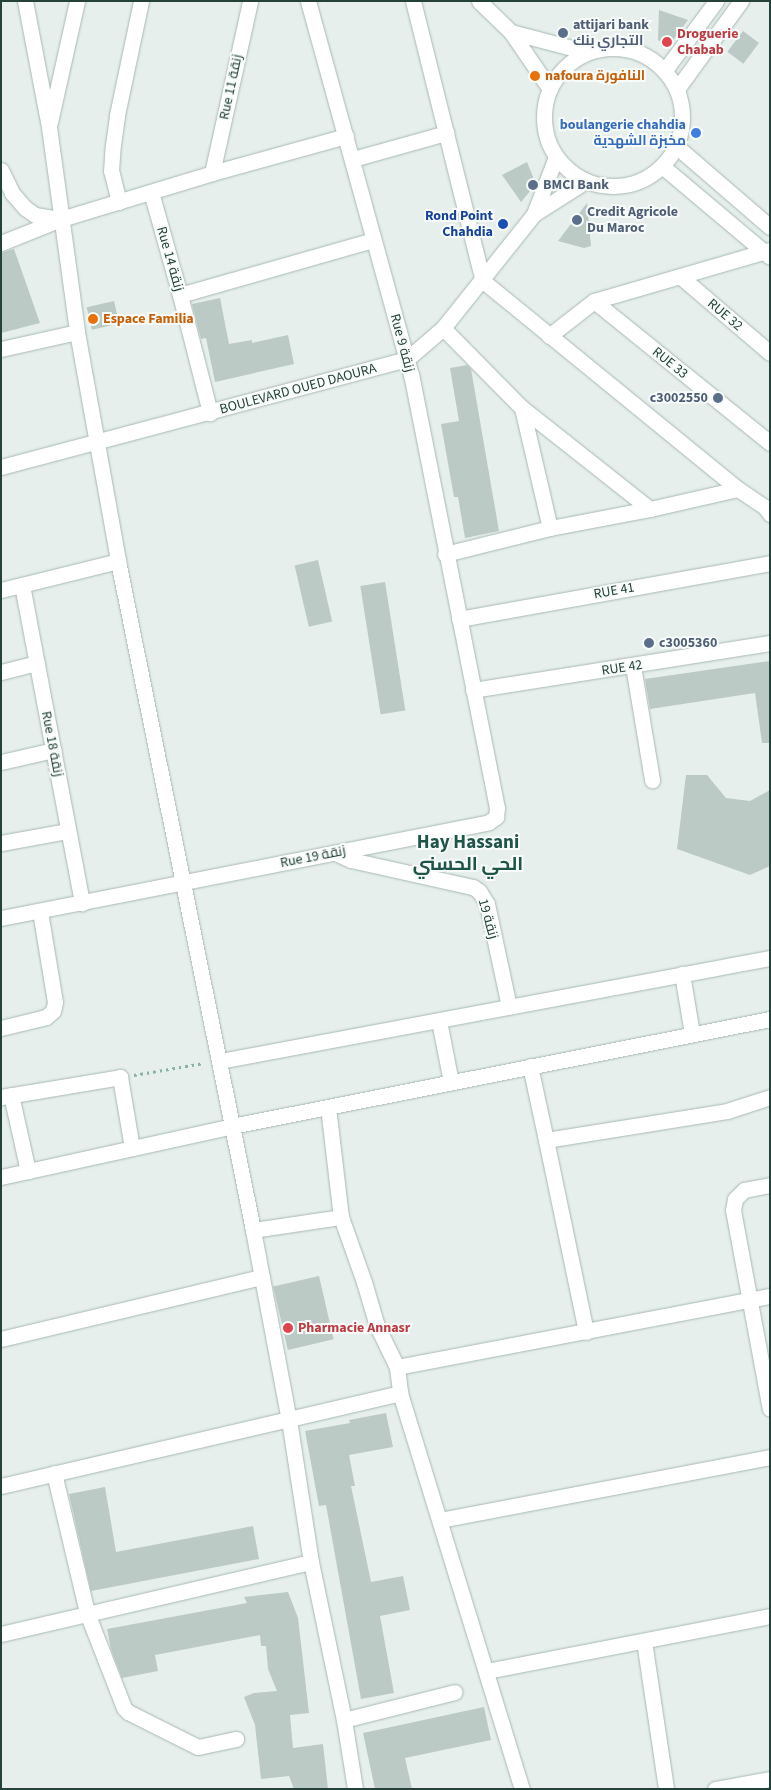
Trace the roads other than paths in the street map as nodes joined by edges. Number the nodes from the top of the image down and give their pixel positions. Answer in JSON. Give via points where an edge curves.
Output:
{"nodes":[{"id":1,"x":25,"y":1,"type":"edge"},
{"id":2,"x":77,"y":1,"type":"edge"},
{"id":3,"x":141,"y":1,"type":"edge"},
{"id":4,"x":250,"y":1,"type":"edge"},
{"id":5,"x":308,"y":1,"type":"edge"},
{"id":6,"x":413,"y":1,"type":"edge"},
{"id":7,"x":479,"y":1,"type":"edge"},
{"id":8,"x":716,"y":1,"type":"edge"},
{"id":9,"x":741,"y":1,"type":"edge"},
{"id":10,"x":511,"y":32,"type":"junction"},
{"id":11,"x":587,"y":52,"type":"junction"},
{"id":12,"x":664,"y":70,"type":"junction"},
{"id":13,"x":550,"y":89,"type":"junction"},
{"id":14,"x":677,"y":89,"type":"junction"},
{"id":15,"x":49,"y":128,"type":"junction"},
{"id":16,"x":446,"y":133,"type":"junction"},
{"id":17,"x":346,"y":136,"type":"junction"},
{"id":18,"x":676,"y":146,"type":"junction"},
{"id":19,"x":556,"y":157,"type":"junction"},
{"id":20,"x":352,"y":159,"type":"junction"},
{"id":21,"x":662,"y":166,"type":"junction"},
{"id":22,"x":1,"y":170,"type":"edge"},
{"id":23,"x":212,"y":173,"type":"junction"},
{"id":24,"x":586,"y":181,"type":"junction"},
{"id":25,"x":152,"y":192,"type":"junction"},
{"id":26,"x":119,"y":202,"type":"junction"},
{"id":27,"x":534,"y":214,"type":"junction"},
{"id":28,"x":62,"y":219,"type":"junction"},
{"id":29,"x":770,"y":227,"type":"edge"},
{"id":30,"x":373,"y":240,"type":"junction"},
{"id":31,"x":1,"y":243,"type":"edge"},
{"id":32,"x":768,"y":253,"type":"edge"},
{"id":33,"x":681,"y":277,"type":"junction"},
{"id":34,"x":483,"y":281,"type":"junction"},
{"id":35,"x":180,"y":295,"type":"junction"},
{"id":36,"x":594,"y":301,"type":"junction"},
{"id":37,"x":444,"y":328,"type":"junction"},
{"id":38,"x":77,"y":332,"type":"junction"},
{"id":39,"x":550,"y":336,"type":"junction"},
{"id":40,"x":1,"y":349,"type":"edge"},
{"id":41,"x":770,"y":352,"type":"edge"},
{"id":42,"x":407,"y":358,"type":"junction"},
{"id":43,"x":522,"y":408,"type":"junction"},
{"id":44,"x":210,"y":413,"type":"junction"},
{"id":45,"x":96,"y":442,"type":"junction"},
{"id":46,"x":770,"y":443,"type":"edge"},
{"id":47,"x":1,"y":467,"type":"edge"},
{"id":48,"x":738,"y":489,"type":"junction"},
{"id":49,"x":650,"y":509,"type":"junction"},
{"id":50,"x":768,"y":509,"type":"edge"},
{"id":51,"x":550,"y":528,"type":"junction"},
{"id":52,"x":445,"y":554,"type":"junction"},
{"id":53,"x":118,"y":561,"type":"junction"},
{"id":54,"x":770,"y":563,"type":"edge"},
{"id":55,"x":22,"y":585,"type":"junction"},
{"id":56,"x":1,"y":590,"type":"edge"},
{"id":57,"x":459,"y":619,"type":"junction"},
{"id":58,"x":770,"y":643,"type":"edge"},
{"id":59,"x":37,"y":663,"type":"junction"},
{"id":60,"x":633,"y":666,"type":"junction"},
{"id":61,"x":1,"y":672,"type":"edge"},
{"id":62,"x":473,"y":690,"type":"junction"},
{"id":63,"x":54,"y":750,"type":"junction"},
{"id":64,"x":1,"y":762,"type":"edge"},
{"id":65,"x":652,"y":780,"type":"dead end"},
{"id":66,"x":68,"y":831,"type":"junction"},
{"id":67,"x":1,"y":844,"type":"edge"},
{"id":68,"x":335,"y":853,"type":"junction"},
{"id":69,"x":184,"y":883,"type":"junction"},
{"id":70,"x":82,"y":903,"type":"junction"},
{"id":71,"x":40,"y":911,"type":"junction"},
{"id":72,"x":1,"y":918,"type":"edge"},
{"id":73,"x":770,"y":958,"type":"edge"},
{"id":74,"x":682,"y":974,"type":"junction"},
{"id":75,"x":509,"y":1006,"type":"junction"},
{"id":76,"x":770,"y":1019,"type":"edge"},
{"id":77,"x":439,"y":1021,"type":"junction"},
{"id":78,"x":1,"y":1028,"type":"edge"},
{"id":79,"x":692,"y":1034,"type":"junction"},
{"id":80,"x":220,"y":1061,"type":"junction"},
{"id":81,"x":530,"y":1066,"type":"junction"},
{"id":82,"x":452,"y":1082,"type":"junction"},
{"id":83,"x":6,"y":1096,"type":"edge"},
{"id":84,"x":770,"y":1097,"type":"edge"},
{"id":85,"x":328,"y":1107,"type":"junction"},
{"id":86,"x":232,"y":1126,"type":"junction"},
{"id":87,"x":546,"y":1140,"type":"junction"},
{"id":88,"x":132,"y":1148,"type":"junction"},
{"id":89,"x":28,"y":1171,"type":"junction"},
{"id":90,"x":1,"y":1177,"type":"edge"},
{"id":91,"x":770,"y":1185,"type":"edge"},
{"id":92,"x":341,"y":1217,"type":"junction"},
{"id":93,"x":253,"y":1230,"type":"junction"},
{"id":94,"x":262,"y":1277,"type":"junction"},
{"id":95,"x":770,"y":1296,"type":"edge"},
{"id":96,"x":749,"y":1299,"type":"junction"},
{"id":97,"x":586,"y":1332,"type":"junction"},
{"id":98,"x":1,"y":1339,"type":"edge"},
{"id":99,"x":397,"y":1367,"type":"junction"},
{"id":100,"x":400,"y":1393,"type":"junction"},
{"id":101,"x":770,"y":1409,"type":"edge"},
{"id":102,"x":290,"y":1420,"type":"junction"},
{"id":103,"x":770,"y":1457,"type":"edge"},
{"id":104,"x":54,"y":1473,"type":"junction"},
{"id":105,"x":1,"y":1486,"type":"edge"},
{"id":106,"x":440,"y":1520,"type":"junction"},
{"id":107,"x":311,"y":1562,"type":"junction"},
{"id":108,"x":87,"y":1613,"type":"junction"},
{"id":109,"x":770,"y":1616,"type":"edge"},
{"id":110,"x":1,"y":1634,"type":"edge"},
{"id":111,"x":644,"y":1641,"type":"junction"},
{"id":112,"x":487,"y":1671,"type":"junction"},
{"id":113,"x":455,"y":1692,"type":"dead end"},
{"id":114,"x":344,"y":1720,"type":"junction"},
{"id":115,"x":236,"y":1739,"type":"dead end"},
{"id":116,"x":770,"y":1779,"type":"edge"},
{"id":117,"x":355,"y":1789,"type":"edge"},
{"id":118,"x":522,"y":1789,"type":"edge"},
{"id":119,"x":666,"y":1789,"type":"edge"},
{"id":120,"x":715,"y":1789,"type":"edge"}],
"edges":[{"from":1,"to":15,"type":"street"},
{"from":2,"to":15,"type":"street"},
{"from":3,"to":26,"type":"street","via":[[113,146],[111,171]]},
{"from":4,"to":23,"type":"street","name":"Rue 11 زنقة"},
{"from":5,"to":17,"type":"street","name":"Rue 9 زنقة"},
{"from":6,"to":16,"type":"street"},
{"from":7,"to":10,"type":"street"},
{"from":8,"to":12,"type":"street"},
{"from":9,"to":14,"type":"street"},
{"from":10,"to":11,"type":"street"},
{"from":10,"to":13,"type":"street"},
{"from":11,"to":12,"type":"street","via":[[615,47],[642,54]]},
{"from":11,"to":13,"type":"street","via":[[565,67]]},
{"from":12,"to":14,"type":"street"},
{"from":13,"to":19,"type":"street","via":[[544,106],[544,124]]},
{"from":14,"to":18,"type":"street","via":[[682,127]]},
{"from":15,"to":28,"type":"street"},
{"from":16,"to":20,"type":"street"},
{"from":16,"to":34,"type":"street"},
{"from":17,"to":20,"type":"street","name":"Rue 9 زنقة"},
{"from":17,"to":23,"type":"street"},
{"from":18,"to":21,"type":"street"},
{"from":18,"to":29,"type":"street"},
{"from":19,"to":24,"type":"street"},
{"from":19,"to":27,"type":"street","name":"BOULEVARD OUED DAOURA"},
{"from":20,"to":30,"type":"street","name":"Rue 9 زنقة"},
{"from":21,"to":24,"type":"street","via":[[646,179],[626,186]]},
{"from":21,"to":32,"type":"street"},
{"from":22,"to":28,"type":"street","via":[[12,193],[25,208],[35,215]]},
{"from":23,"to":25,"type":"street"},
{"from":24,"to":27,"type":"street","name":"BOULEVARD OUED DAOURA"},
{"from":25,"to":26,"type":"street"},
{"from":25,"to":35,"type":"street","name":"Rue 14 زنقة"},
{"from":26,"to":28,"type":"street"},
{"from":27,"to":34,"type":"street","name":"BOULEVARD OUED DAOURA"},
{"from":28,"to":31,"type":"street"},
{"from":28,"to":38,"type":"street"},
{"from":30,"to":35,"type":"street"},
{"from":30,"to":42,"type":"street","name":"Rue 9 زنقة"},
{"from":32,"to":33,"type":"street"},
{"from":33,"to":36,"type":"street"},
{"from":33,"to":41,"type":"street","name":"RUE 32"},
{"from":34,"to":37,"type":"street","name":"BOULEVARD OUED DAOURA"},
{"from":34,"to":39,"type":"street"},
{"from":35,"to":44,"type":"street","name":"Rue 14 زنقة"},
{"from":36,"to":39,"type":"street"},
{"from":36,"to":46,"type":"street","name":"RUE 33"},
{"from":37,"to":42,"type":"street","name":"BOULEVARD OUED DAOURA"},
{"from":37,"to":43,"type":"street"},
{"from":38,"to":40,"type":"street"},
{"from":38,"to":45,"type":"street"},
{"from":39,"to":48,"type":"street"},
{"from":42,"to":44,"type":"street","name":"BOULEVARD OUED DAOURA"},
{"from":42,"to":52,"type":"street","name":"Rue 9 زنقة"},
{"from":43,"to":49,"type":"street"},
{"from":43,"to":51,"type":"street"},
{"from":44,"to":45,"type":"street","name":"BOULEVARD OUED DAOURA"},
{"from":45,"to":47,"type":"street","name":"BOULEVARD OUED DAOURA"},
{"from":45,"to":53,"type":"street"},
{"from":48,"to":49,"type":"street"},
{"from":48,"to":50,"type":"street"},
{"from":49,"to":51,"type":"street"},
{"from":51,"to":52,"type":"street"},
{"from":52,"to":57,"type":"street","name":"Rue 9 زنقة"},
{"from":53,"to":55,"type":"street"},
{"from":53,"to":69,"type":"street"},
{"from":54,"to":57,"type":"street","name":"RUE 41"},
{"from":55,"to":56,"type":"street"},
{"from":55,"to":59,"type":"street","name":"Rue 18 زنقة"},
{"from":57,"to":62,"type":"street","name":"Rue 9 زنقة"},
{"from":58,"to":60,"type":"street","name":"RUE 42"},
{"from":59,"to":61,"type":"street"},
{"from":59,"to":63,"type":"street","name":"Rue 18 زنقة"},
{"from":60,"to":62,"type":"street","name":"RUE 42"},
{"from":60,"to":65,"type":"street"},
{"from":62,"to":68,"type":"street","name":"Rue 19 زنقة","via":[[497,808],[496,817],[489,822]]},
{"from":63,"to":64,"type":"street"},
{"from":63,"to":66,"type":"street","name":"Rue 18 زنقة"},
{"from":66,"to":67,"type":"street"},
{"from":66,"to":70,"type":"street","name":"Rue 18 زنقة"},
{"from":68,"to":69,"type":"street","name":"Rue 19 زنقة"},
{"from":68,"to":75,"type":"street","name":"19 زنقة","via":[[351,860],[479,891],[487,904]]},
{"from":69,"to":70,"type":"street","name":"Rue 19 زنقة"},
{"from":69,"to":80,"type":"street"},
{"from":70,"to":71,"type":"street","name":"Rue 19 زنقة"},
{"from":71,"to":72,"type":"street","name":"Rue 19 زنقة"},
{"from":71,"to":78,"type":"street","via":[[55,1002],[53,1011],[46,1018]]},
{"from":73,"to":74,"type":"street"},
{"from":74,"to":75,"type":"street"},
{"from":74,"to":79,"type":"street"},
{"from":75,"to":77,"type":"street"},
{"from":76,"to":79,"type":"street"},
{"from":77,"to":80,"type":"street"},
{"from":77,"to":82,"type":"street"},
{"from":79,"to":81,"type":"street"},
{"from":80,"to":86,"type":"street"},
{"from":81,"to":82,"type":"street"},
{"from":81,"to":87,"type":"street"},
{"from":82,"to":85,"type":"street"},
{"from":83,"to":88,"type":"street","via":[[120,1077]]},
{"from":83,"to":89,"type":"street"},
{"from":84,"to":87,"type":"street","via":[[727,1111]]},
{"from":85,"to":86,"type":"street"},
{"from":85,"to":92,"type":"street"},
{"from":86,"to":88,"type":"street"},
{"from":86,"to":93,"type":"street"},
{"from":87,"to":97,"type":"street"},
{"from":88,"to":89,"type":"street"},
{"from":89,"to":90,"type":"street"},
{"from":91,"to":96,"type":"street","via":[[744,1190],[735,1199],[733,1210]]},
{"from":92,"to":93,"type":"street"},
{"from":92,"to":99,"type":"street","via":[[377,1326]]},
{"from":93,"to":94,"type":"street"},
{"from":94,"to":98,"type":"street"},
{"from":94,"to":102,"type":"street"},
{"from":95,"to":96,"type":"street"},
{"from":96,"to":97,"type":"street"},
{"from":96,"to":101,"type":"street"},
{"from":97,"to":99,"type":"street"},
{"from":99,"to":100,"type":"street"},
{"from":100,"to":102,"type":"street"},
{"from":100,"to":106,"type":"street"},
{"from":102,"to":104,"type":"street"},
{"from":102,"to":107,"type":"street"},
{"from":103,"to":106,"type":"street"},
{"from":104,"to":105,"type":"street"},
{"from":104,"to":108,"type":"street"},
{"from":106,"to":112,"type":"street"},
{"from":107,"to":108,"type":"street"},
{"from":107,"to":114,"type":"street"},
{"from":108,"to":110,"type":"street"},
{"from":108,"to":115,"type":"street","via":[[121,1703],[128,1712],[198,1748]]},
{"from":109,"to":111,"type":"street"},
{"from":111,"to":112,"type":"street"},
{"from":111,"to":119,"type":"street"},
{"from":112,"to":118,"type":"street"},
{"from":113,"to":114,"type":"street"},
{"from":114,"to":117,"type":"street"},
{"from":116,"to":120,"type":"street"}]}
